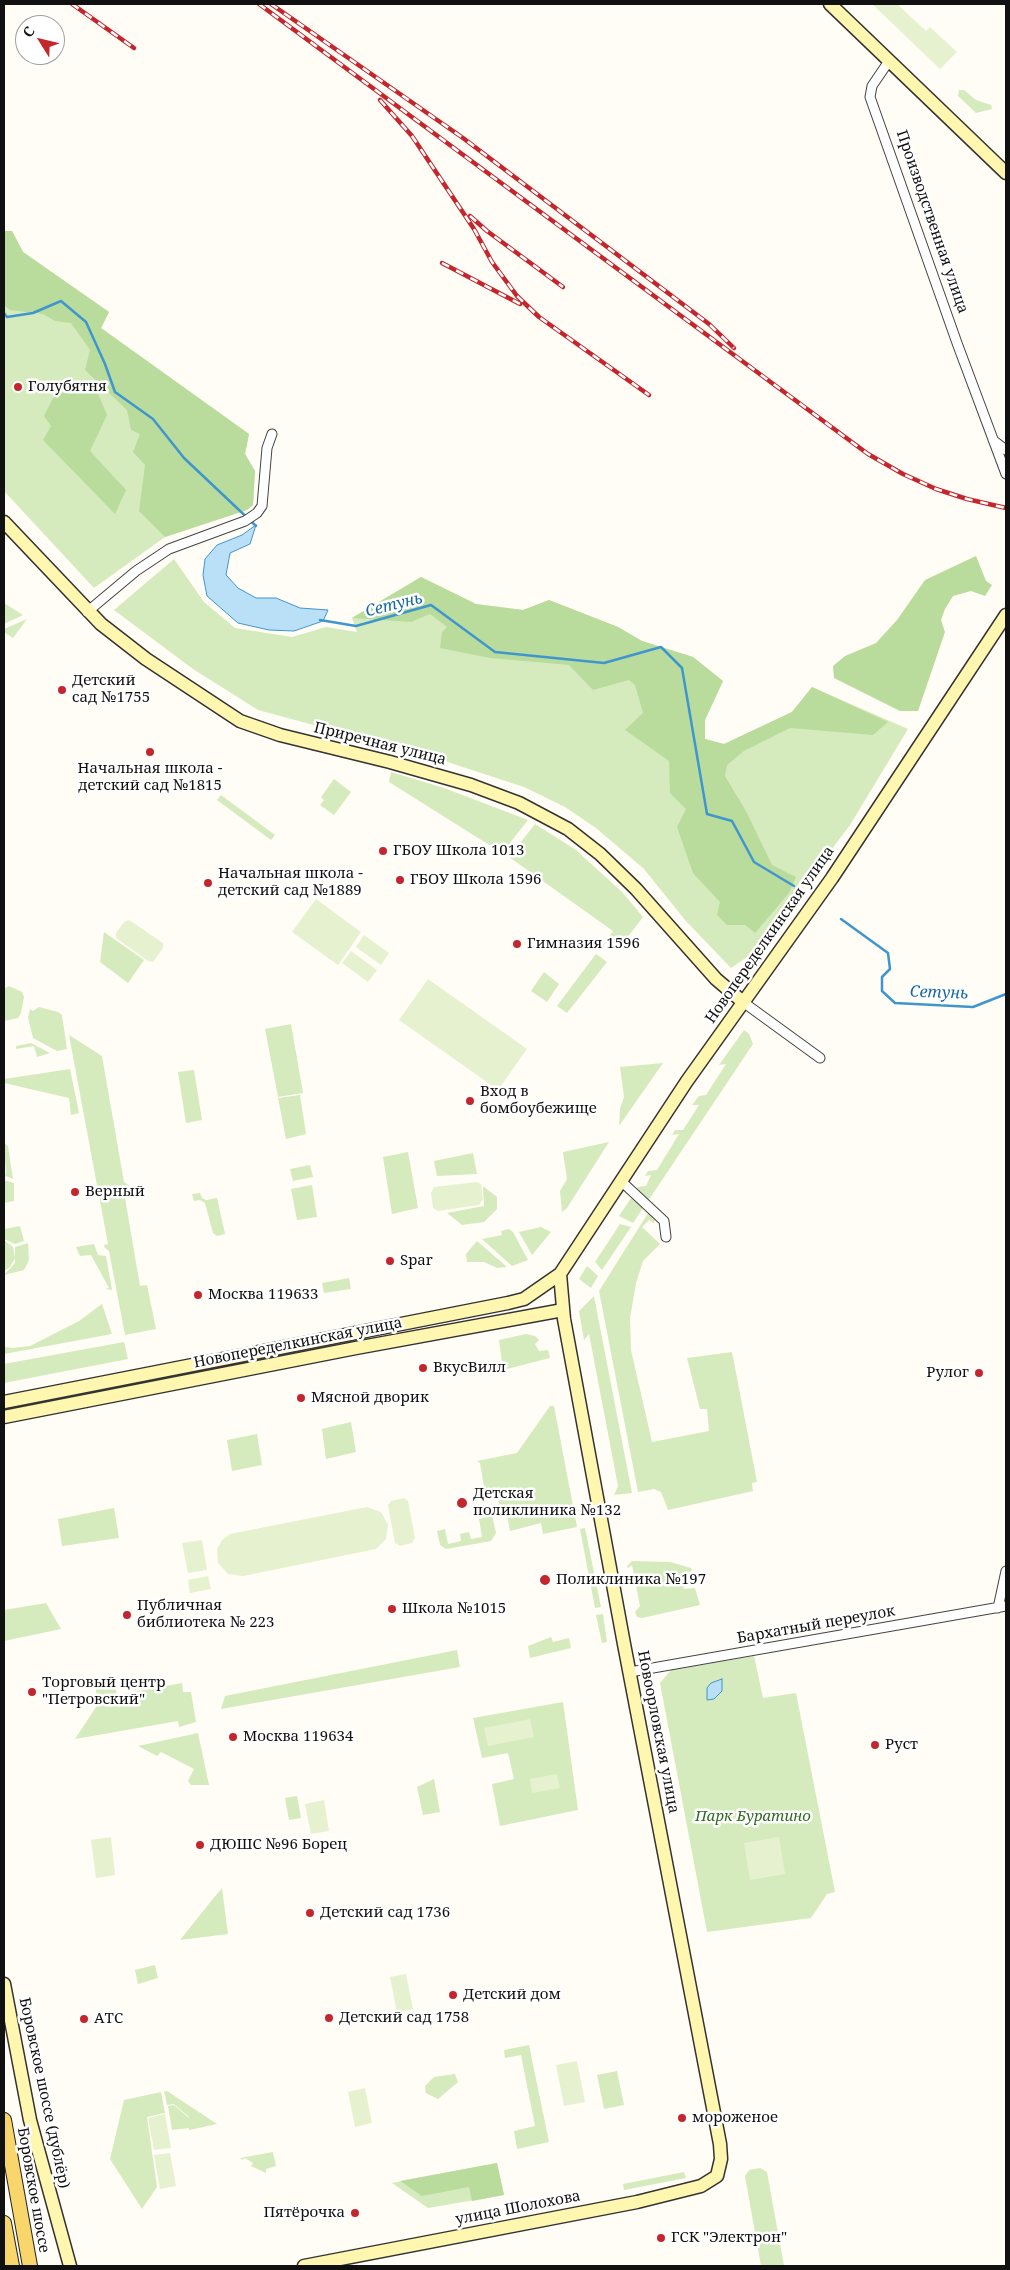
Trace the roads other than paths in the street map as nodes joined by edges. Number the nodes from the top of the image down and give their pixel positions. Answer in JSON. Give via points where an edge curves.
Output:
{"nodes":[{"id":1,"x":830,"y":4,"type":"edge"},
{"id":2,"x":889,"y":61,"type":"junction"},
{"id":3,"x":1006,"y":173,"type":"edge"},
{"id":4,"x":272,"y":434,"type":"dead end"},
{"id":5,"x":992,"y":438,"type":"junction"},
{"id":6,"x":1006,"y":450,"type":"edge"},
{"id":7,"x":1006,"y":474,"type":"edge"},
{"id":8,"x":4,"y":522,"type":"edge"},
{"id":9,"x":87,"y":612,"type":"junction"},
{"id":10,"x":1006,"y":615,"type":"edge"},
{"id":11,"x":743,"y":1002,"type":"junction"},
{"id":12,"x":820,"y":1058,"type":"dead end"},
{"id":13,"x":621,"y":1181,"type":"junction"},
{"id":14,"x":666,"y":1237,"type":"dead end"},
{"id":15,"x":560,"y":1274,"type":"junction"},
{"id":16,"x":563,"y":1310,"type":"junction"},
{"id":17,"x":4,"y":1402,"type":"edge"},
{"id":18,"x":4,"y":1417,"type":"edge"},
{"id":19,"x":1006,"y":1570,"type":"edge"},
{"id":20,"x":1002,"y":1607,"type":"edge"},
{"id":21,"x":630,"y":1672,"type":"junction"},
{"id":22,"x":4,"y":1984,"type":"edge"},
{"id":23,"x":4,"y":2120,"type":"edge"},
{"id":24,"x":721,"y":2159,"type":"joint"},
{"id":25,"x":4,"y":2223,"type":"edge"},
{"id":26,"x":12,"y":2266,"type":"edge"},
{"id":27,"x":30,"y":2266,"type":"edge"},
{"id":28,"x":70,"y":2266,"type":"edge"},
{"id":29,"x":304,"y":2266,"type":"edge"}],
"edges":[{"from":1,"to":2,"type":"street"},
{"from":2,"to":3,"type":"street"},
{"from":2,"to":5,"type":"street","name":"Производственная улица","via":[[872,86],[870,97]]},
{"from":4,"to":9,"type":"street","via":[[267,448],[262,506],[257,513],[245,521],[169,549],[136,571]]},
{"from":5,"to":6,"type":"street"},
{"from":5,"to":7,"type":"street","name":"Производственная улица"},
{"from":8,"to":9,"type":"street","name":"Приречная улица"},
{"from":9,"to":11,"type":"street","name":"Приречная улица","via":[[146,659],[240,721],[280,735],[470,785],[519,803],[561,824],[625,878],[716,979]]},
{"from":10,"to":11,"type":"street","name":"Новопеределкинская улица","via":[[832,878]]},
{"from":11,"to":12,"type":"street"},
{"from":11,"to":13,"type":"street","name":"Новопеределкинская улица"},
{"from":13,"to":14,"type":"street","via":[[664,1222]]},
{"from":13,"to":15,"type":"street","name":"Новопеределкинская улица"},
{"from":15,"to":16,"type":"street"},
{"from":15,"to":17,"type":"street","name":"Новопеределкинская улица","via":[[524,1298],[508,1303]]},
{"from":16,"to":18,"type":"street","name":"Новопеределкинская улица"},
{"from":16,"to":21,"type":"street","name":"Новоорловская улица"},
{"from":19,"to":20,"type":"street"},
{"from":20,"to":21,"type":"street","name":"Бархатный переулок"},
{"from":21,"to":24,"type":"street","name":"Новоорловская улица"},
{"from":22,"to":28,"type":"street","name":"Боровское шоссе (дублёр)","via":[[30,2120]]},
{"from":23,"to":27,"type":"main road","name":"Боровское шоссе"},
{"from":24,"to":29,"type":"street","name":"улица Шолохова","via":[[717,2176],[701,2186],[637,2202]]},
{"from":25,"to":26,"type":"main road"}]}
